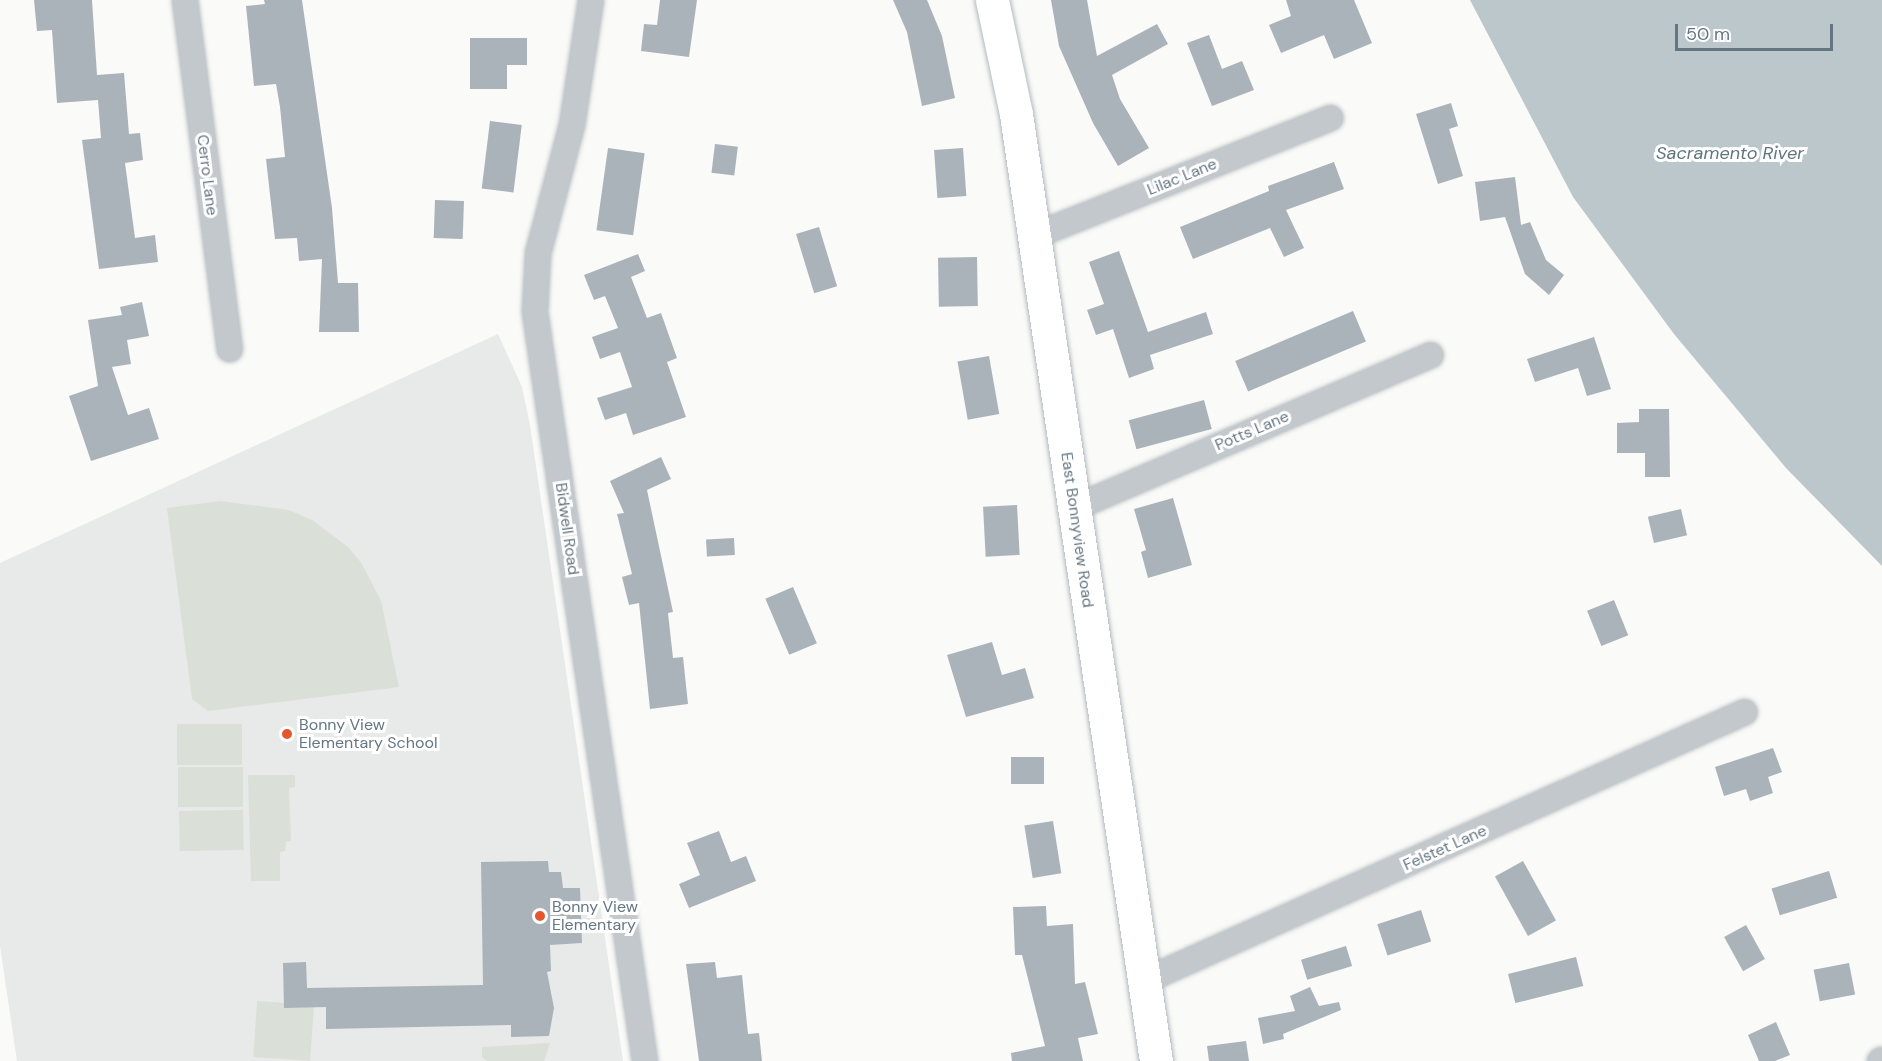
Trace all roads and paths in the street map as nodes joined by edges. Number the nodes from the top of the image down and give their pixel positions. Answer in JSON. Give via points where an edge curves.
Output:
{"nodes":[{"id":1,"x":185,"y":0,"type":"edge"},
{"id":2,"x":591,"y":0,"type":"edge"},
{"id":3,"x":992,"y":0,"type":"edge"},
{"id":4,"x":1330,"y":118,"type":"dead end"},
{"id":5,"x":1034,"y":236,"type":"junction"},
{"id":6,"x":230,"y":349,"type":"dead end"},
{"id":7,"x":1431,"y":355,"type":"dead end"},
{"id":8,"x":1074,"y":508,"type":"junction"},
{"id":9,"x":1745,"y":712,"type":"dead end"},
{"id":10,"x":1144,"y":981,"type":"junction"},
{"id":11,"x":645,"y":1061,"type":"edge"},
{"id":12,"x":1156,"y":1061,"type":"edge"}],
"edges":[{"from":1,"to":6,"type":"street","name":"Cerro Lane"},
{"from":2,"to":11,"type":"street","name":"Bidwell Road","via":[[572,125],[538,254],[535,312]]},
{"from":3,"to":5,"type":"street","name":"East Bonnyview Road","via":[[1016,114]]},
{"from":4,"to":5,"type":"street","name":"Lilac Lane"},
{"from":5,"to":8,"type":"street","name":"East Bonnyview Road"},
{"from":7,"to":8,"type":"street","name":"Potts Lane"},
{"from":8,"to":10,"type":"street","name":"East Bonnyview Road"},
{"from":9,"to":10,"type":"street","name":"Felstet Lane"},
{"from":10,"to":12,"type":"street","name":"East Bonnyview Road"}]}
